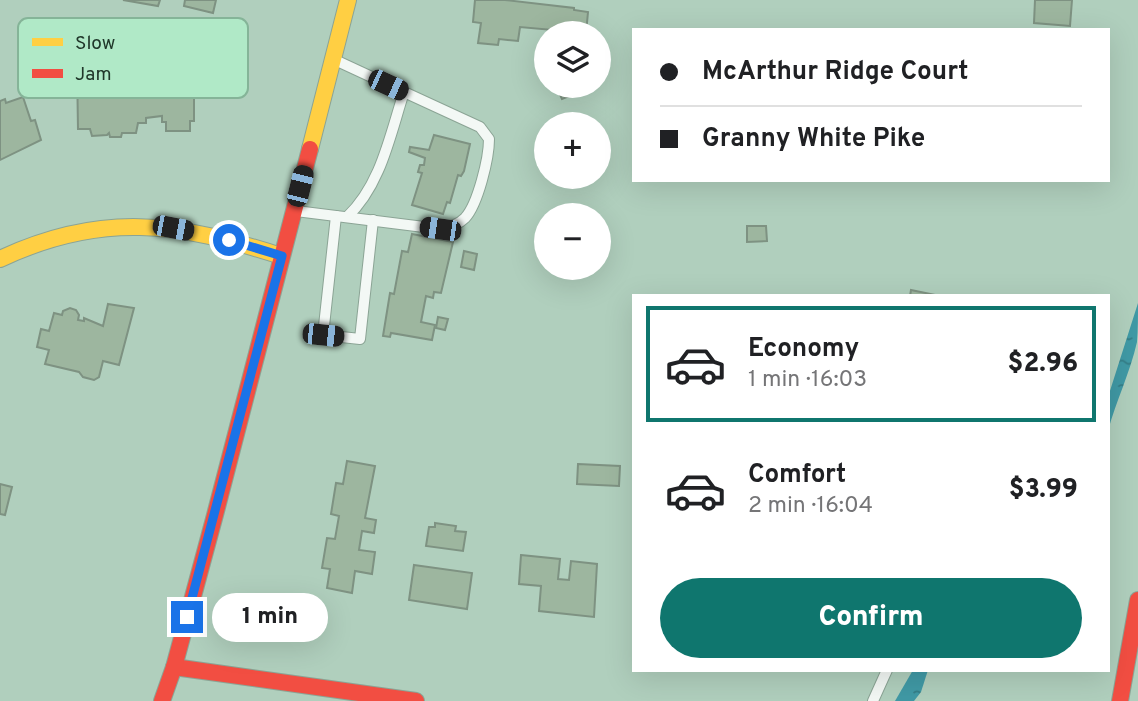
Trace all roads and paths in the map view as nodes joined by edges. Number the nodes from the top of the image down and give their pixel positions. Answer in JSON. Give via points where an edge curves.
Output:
{"nodes":[{"id":1,"x":348,"y":0,"type":"edge"},
{"id":2,"x":333,"y":59,"type":"junction"},
{"id":3,"x":404,"y":92,"type":"junction"},
{"id":4,"x":293,"y":211,"type":"junction"},
{"id":5,"x":342,"y":216,"type":"junction"},
{"id":6,"x":373,"y":220,"type":"junction"},
{"id":7,"x":282,"y":256,"type":"junction"},
{"id":8,"x":0,"y":259,"type":"edge"},
{"id":9,"x":1138,"y":600,"type":"edge"},
{"id":10,"x":174,"y":667,"type":"junction"},
{"id":11,"x":886,"y":672,"type":"edge"},
{"id":12,"x":162,"y":701,"type":"edge"},
{"id":13,"x":416,"y":701,"type":"edge"},
{"id":14,"x":873,"y":701,"type":"edge"},
{"id":15,"x":1120,"y":701,"type":"edge"}],
"edges":[{"from":1,"to":2,"type":"main road"},
{"from":2,"to":3,"type":"lane"},
{"from":2,"to":4,"type":"main road"},
{"from":3,"to":5,"type":"lane","via":[[378,172],[360,204]]},
{"from":3,"to":6,"type":"lane","via":[[480,127],[489,139],[487,155],[470,212],[455,225],[440,229]]},
{"from":4,"to":5,"type":"lane"},
{"from":4,"to":7,"type":"main road"},
{"from":5,"to":6,"type":"lane"},
{"from":5,"to":6,"type":"lane","via":[[323,335],[360,339]]},
{"from":7,"to":8,"type":"main road","via":[[196,233],[147,226],[66,235]]},
{"from":7,"to":10,"type":"main road"},
{"from":9,"to":15,"type":"main road"},
{"from":10,"to":12,"type":"main road"},
{"from":10,"to":13,"type":"main road"},
{"from":11,"to":14,"type":"lane"}]}
